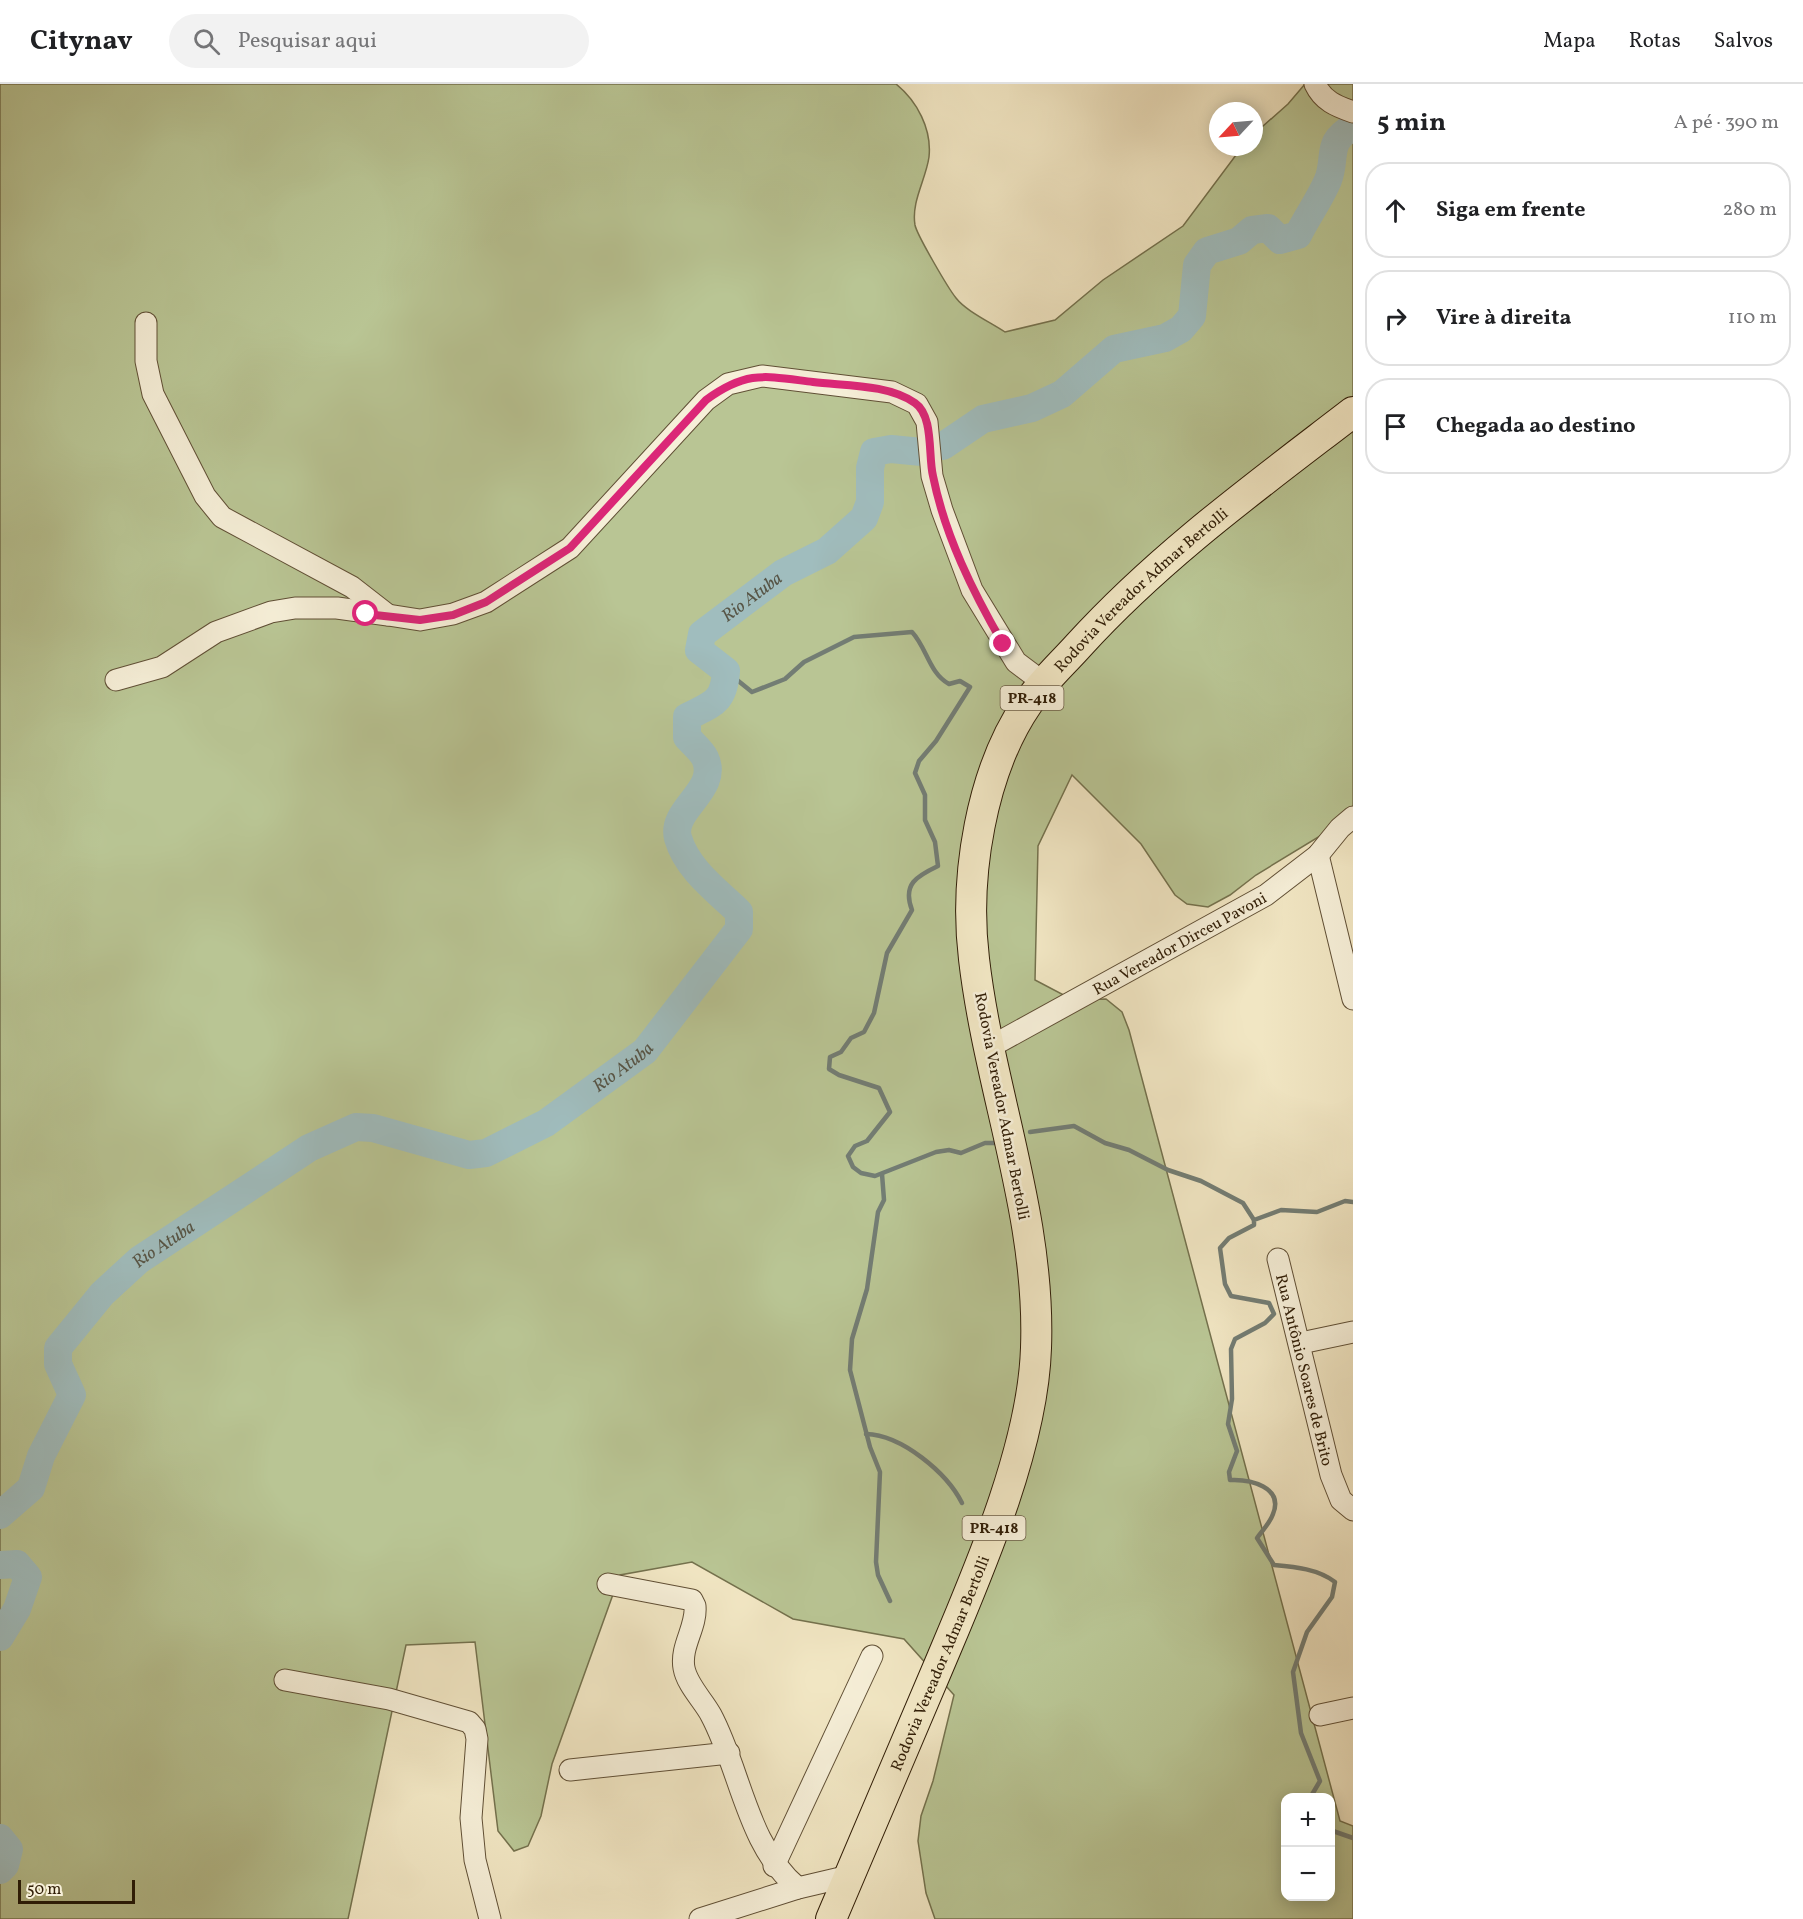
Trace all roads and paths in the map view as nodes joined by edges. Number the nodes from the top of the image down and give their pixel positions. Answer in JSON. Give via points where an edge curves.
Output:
{"nodes":[{"id":1,"x":1315,"y":84,"type":"edge"},
{"id":2,"x":1353,"y":112,"type":"edge"},
{"id":3,"x":146,"y":323,"type":"dead end"},
{"id":4,"x":1353,"y":412,"type":"edge"},
{"id":5,"x":388,"y":615,"type":"junction"},
{"id":6,"x":116,"y":680,"type":"dead end"},
{"id":7,"x":1044,"y":683,"type":"junction"},
{"id":8,"x":1353,"y":817,"type":"edge"},
{"id":9,"x":1318,"y":855,"type":"junction"},
{"id":10,"x":1353,"y":999,"type":"edge"},
{"id":11,"x":990,"y":1047,"type":"junction"},
{"id":12,"x":1278,"y":1259,"type":"dead end"},
{"id":13,"x":1353,"y":1332,"type":"edge"},
{"id":14,"x":1300,"y":1343,"type":"junction"},
{"id":15,"x":1352,"y":1510,"type":"edge"},
{"id":16,"x":608,"y":1584,"type":"dead end"},
{"id":17,"x":872,"y":1656,"type":"dead end"},
{"id":18,"x":285,"y":1680,"type":"dead end"},
{"id":19,"x":1353,"y":1708,"type":"edge"},
{"id":20,"x":1320,"y":1715,"type":"dead end"},
{"id":21,"x":729,"y":1753,"type":"junction"},
{"id":22,"x":570,"y":1770,"type":"dead end"},
{"id":23,"x":774,"y":1866,"type":"junction"},
{"id":24,"x":849,"y":1876,"type":"junction"},
{"id":25,"x":798,"y":1888,"type":"junction"},
{"id":26,"x":490,"y":1919,"type":"edge"},
{"id":27,"x":699,"y":1919,"type":"edge"},
{"id":28,"x":831,"y":1919,"type":"edge"}],
"edges":[{"from":1,"to":2,"type":"street","via":[[1335,106]]},
{"from":3,"to":5,"type":"street","via":[[146,361],[153,394],[205,496],[222,517],[352,587]]},
{"from":4,"to":7,"type":"highway","name":"Rodovia Vereador Admar Bertolli","number":"PR-418","via":[[1120,599]]},
{"from":5,"to":6,"type":"street","via":[[337,608],[271,612],[216,632],[162,667]]},
{"from":5,"to":7,"type":"street","via":[[420,620],[453,615],[495,596],[570,548],[706,400],[728,384],[762,376],[892,392],[917,404],[927,422],[932,476],[942,510],[972,590],[1016,662]]},
{"from":7,"to":11,"type":"highway","name":"Rodovia Vereador Admar Bertolli","number":"PR-418","via":[[1027,704],[1003,749],[988,789],[980,827],[973,881],[974,957]]},
{"from":8,"to":9,"type":"street","name":"Rua Vereador Dirceu Pavoni"},
{"from":9,"to":10,"type":"street"},
{"from":9,"to":11,"type":"street","name":"Rua Vereador Dirceu Pavoni","via":[[1266,895]]},
{"from":11,"to":24,"type":"highway","name":"Rodovia Vereador Admar Bertolli","number":"PR-418","via":[[1022,1196],[1036,1286],[1036,1352],[1024,1428],[999,1513],[963,1608]]},
{"from":12,"to":14,"type":"street","name":"Rua Antônio Soares de Brito"},
{"from":13,"to":14,"type":"street"},
{"from":14,"to":15,"type":"street","name":"Rua Antônio Soares de Brito","via":[[1331,1475],[1341,1500]]},
{"from":16,"to":21,"type":"street","via":[[692,1600],[696,1612],[683,1657],[684,1670]]},
{"from":17,"to":23,"type":"street"},
{"from":18,"to":26,"type":"street","via":[[389,1700],[469,1722],[477,1739],[471,1818],[475,1860]]},
{"from":19,"to":20,"type":"street"},
{"from":21,"to":22,"type":"street"},
{"from":21,"to":23,"type":"street"},
{"from":23,"to":25,"type":"street"},
{"from":24,"to":25,"type":"street"},
{"from":24,"to":28,"type":"highway","name":"Rodovia Vereador Admar Bertolli","number":"PR-418"},
{"from":25,"to":27,"type":"street"}]}
